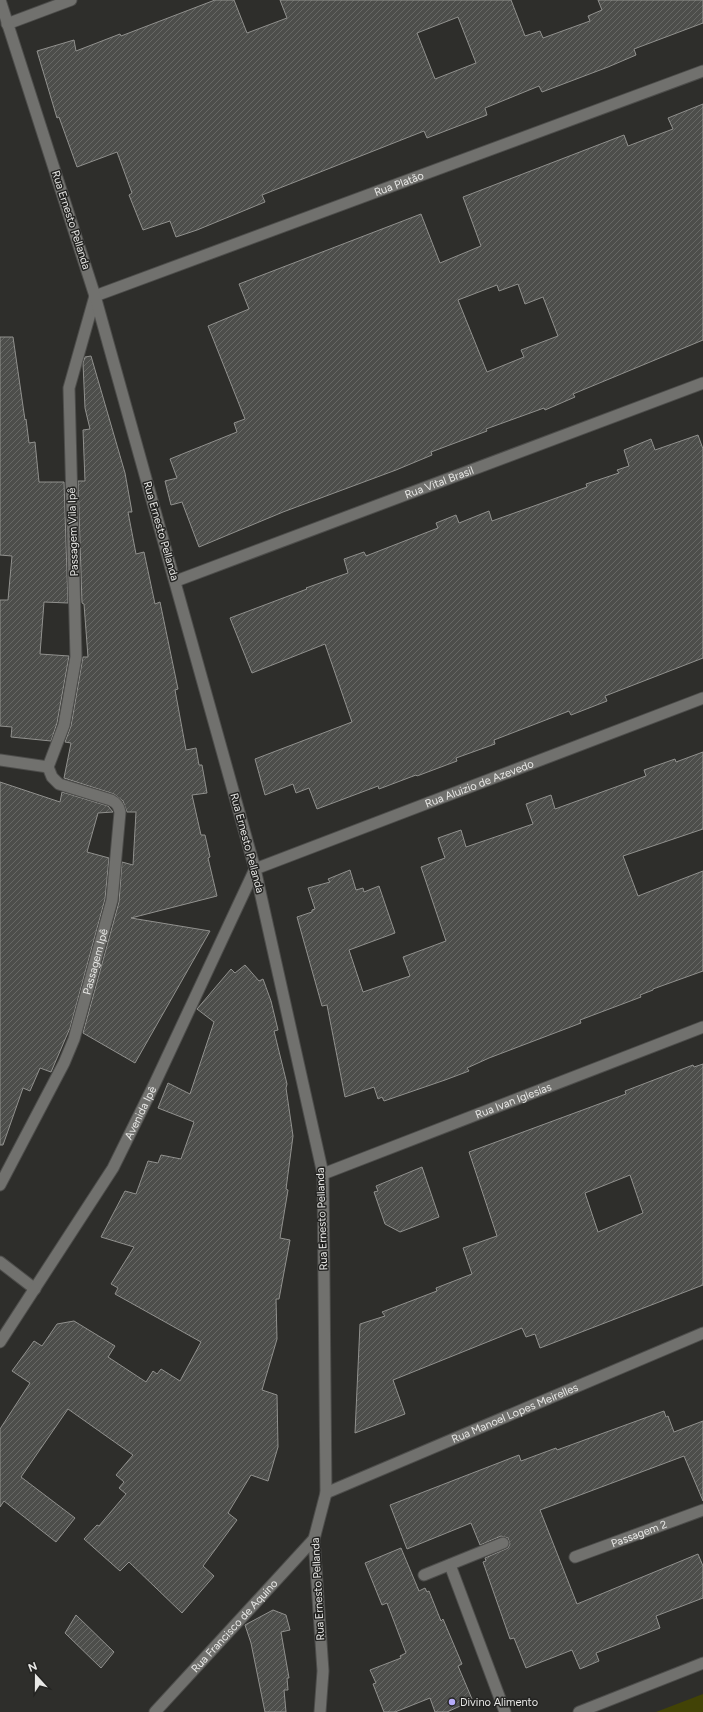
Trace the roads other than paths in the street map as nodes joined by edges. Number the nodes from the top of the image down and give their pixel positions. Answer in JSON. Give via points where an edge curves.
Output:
{"nodes":[{"id":1,"x":0,"y":0,"type":"edge"},
{"id":2,"x":71,"y":0,"type":"edge"},
{"id":3,"x":8,"y":24,"type":"junction"},
{"id":4,"x":703,"y":71,"type":"edge"},
{"id":5,"x":95,"y":296,"type":"junction"},
{"id":6,"x":703,"y":383,"type":"edge"},
{"id":7,"x":176,"y":581,"type":"junction"},
{"id":8,"x":703,"y":698,"type":"edge"},
{"id":9,"x":0,"y":760,"type":"edge"},
{"id":10,"x":48,"y":766,"type":"junction"},
{"id":11,"x":255,"y":870,"type":"junction"},
{"id":12,"x":703,"y":1027,"type":"edge"},
{"id":13,"x":323,"y":1174,"type":"junction"},
{"id":14,"x":0,"y":1185,"type":"edge"},
{"id":15,"x":0,"y":1262,"type":"edge"},
{"id":16,"x":35,"y":1289,"type":"junction"},
{"id":17,"x":703,"y":1333,"type":"edge"},
{"id":18,"x":0,"y":1342,"type":"edge"},
{"id":19,"x":326,"y":1493,"type":"junction"},
{"id":20,"x":703,"y":1510,"type":"edge"},
{"id":21,"x":314,"y":1539,"type":"junction"},
{"id":22,"x":503,"y":1543,"type":"dead end"},
{"id":23,"x":575,"y":1557,"type":"dead end"},
{"id":24,"x":450,"y":1565,"type":"junction"},
{"id":25,"x":424,"y":1575,"type":"dead end"},
{"id":26,"x":703,"y":1663,"type":"edge"},
{"id":27,"x":155,"y":1712,"type":"edge"},
{"id":28,"x":320,"y":1712,"type":"edge"},
{"id":29,"x":505,"y":1712,"type":"edge"},
{"id":30,"x":580,"y":1712,"type":"edge"}],
"edges":[{"from":1,"to":3,"type":"street","name":"Rua Ernesto Pellanda"},
{"from":2,"to":3,"type":"street"},
{"from":3,"to":5,"type":"street","name":"Rua Ernesto Pellanda"},
{"from":4,"to":5,"type":"street","name":"Rua Platão"},
{"from":5,"to":7,"type":"street","name":"Rua Ernesto Pellanda"},
{"from":5,"to":10,"type":"street","name":"Passagem Vila Ipê","via":[[69,388],[76,657],[64,724]]},
{"from":6,"to":7,"type":"street","name":"Rua Vital Brasil"},
{"from":7,"to":11,"type":"street","name":"Rua Ernesto Pellanda"},
{"from":8,"to":11,"type":"street","name":"Rua Aluizio de Azevedo"},
{"from":9,"to":10,"type":"street"},
{"from":10,"to":14,"type":"street","name":"Passagem Ipê","via":[[52,777],[59,784],[111,800],[119,807],[112,900],[74,1039]]},
{"from":11,"to":13,"type":"street","name":"Rua Ernesto Pellanda"},
{"from":11,"to":16,"type":"street","name":"Avenida Ipê","via":[[113,1168]]},
{"from":12,"to":13,"type":"street","name":"Rua Ivan Iglesias"},
{"from":13,"to":19,"type":"street","name":"Rua Ernesto Pellanda"},
{"from":15,"to":16,"type":"street"},
{"from":16,"to":18,"type":"street","name":"Avenida Ipê"},
{"from":17,"to":19,"type":"street","name":"Rua Manoel Lopes Meirelles"},
{"from":19,"to":21,"type":"street","name":"Rua Ernesto Pellanda"},
{"from":20,"to":23,"type":"street","name":"Passagem 2"},
{"from":21,"to":27,"type":"street","name":"Rua Francisco de Aquino"},
{"from":21,"to":28,"type":"street","name":"Rua Ernesto Pellanda","via":[[323,1671]]},
{"from":22,"to":24,"type":"street"},
{"from":24,"to":25,"type":"street"},
{"from":24,"to":29,"type":"street"},
{"from":26,"to":30,"type":"street"}]}
